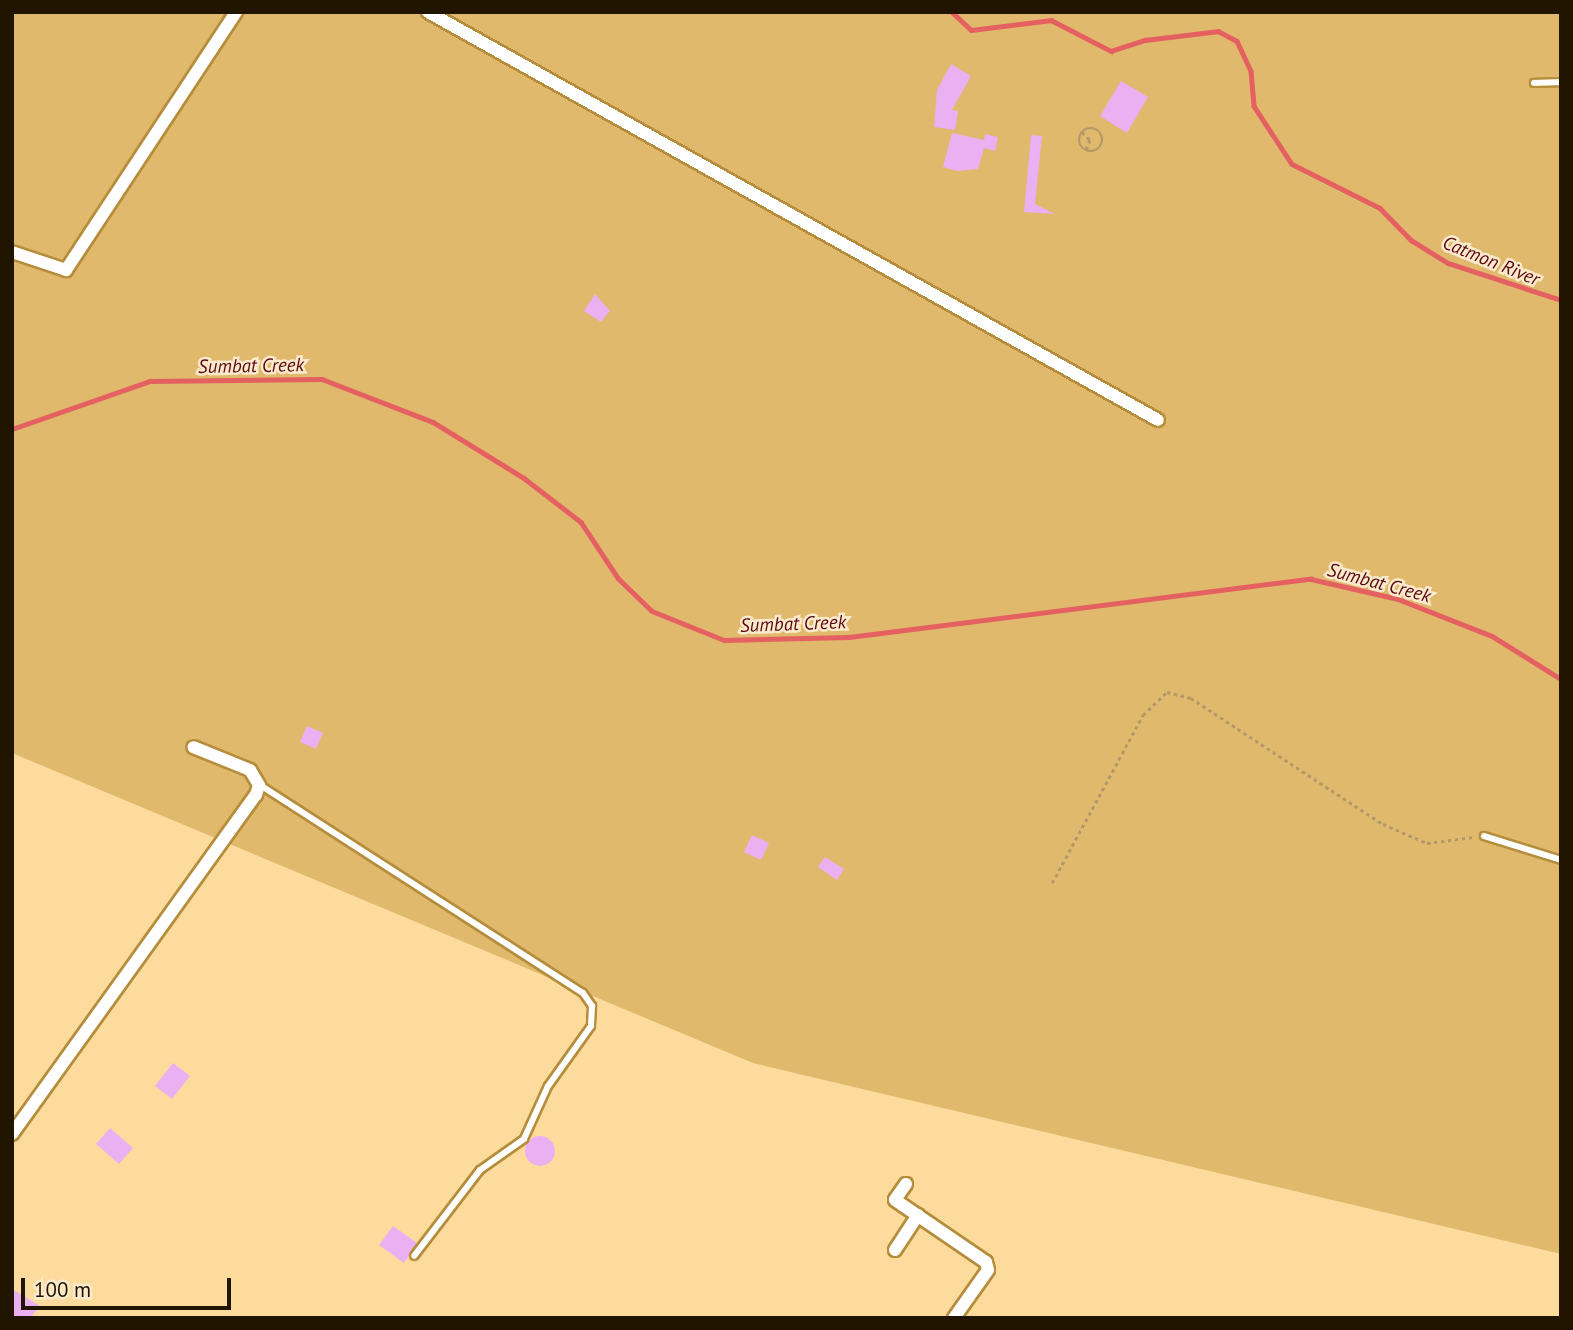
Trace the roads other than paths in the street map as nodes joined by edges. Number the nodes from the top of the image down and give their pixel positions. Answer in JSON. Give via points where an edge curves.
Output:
{"nodes":[{"id":1,"x":236,"y":12,"type":"edge"},
{"id":2,"x":428,"y":12,"type":"edge"},
{"id":3,"x":1561,"y":82,"type":"edge"},
{"id":4,"x":1534,"y":83,"type":"dead end"},
{"id":5,"x":12,"y":252,"type":"edge"},
{"id":6,"x":1158,"y":420,"type":"dead end"},
{"id":7,"x":194,"y":747,"type":"dead end"},
{"id":8,"x":259,"y":785,"type":"junction"},
{"id":9,"x":1484,"y":836,"type":"road end"},
{"id":10,"x":1561,"y":860,"type":"edge"},
{"id":11,"x":12,"y":1134,"type":"edge"},
{"id":12,"x":906,"y":1184,"type":"dead end"},
{"id":13,"x":918,"y":1215,"type":"junction"},
{"id":14,"x":895,"y":1250,"type":"dead end"},
{"id":15,"x":414,"y":1256,"type":"dead end"},
{"id":16,"x":954,"y":1318,"type":"edge"}],
"edges":[{"from":1,"to":5,"type":"street","via":[[66,270]]},
{"from":2,"to":6,"type":"street"},
{"from":3,"to":4,"type":"lane"},
{"from":7,"to":8,"type":"street","via":[[250,770]]},
{"from":8,"to":11,"type":"street","via":[[249,807]]},
{"from":8,"to":15,"type":"lane","via":[[583,993],[592,1006],[594,1020],[548,1086],[524,1139],[480,1170]]},
{"from":9,"to":10,"type":"lane"},
{"from":12,"to":13,"type":"street","via":[[895,1200]]},
{"from":13,"to":14,"type":"street"},
{"from":13,"to":16,"type":"street","via":[[986,1262],[988,1270]]}]}
